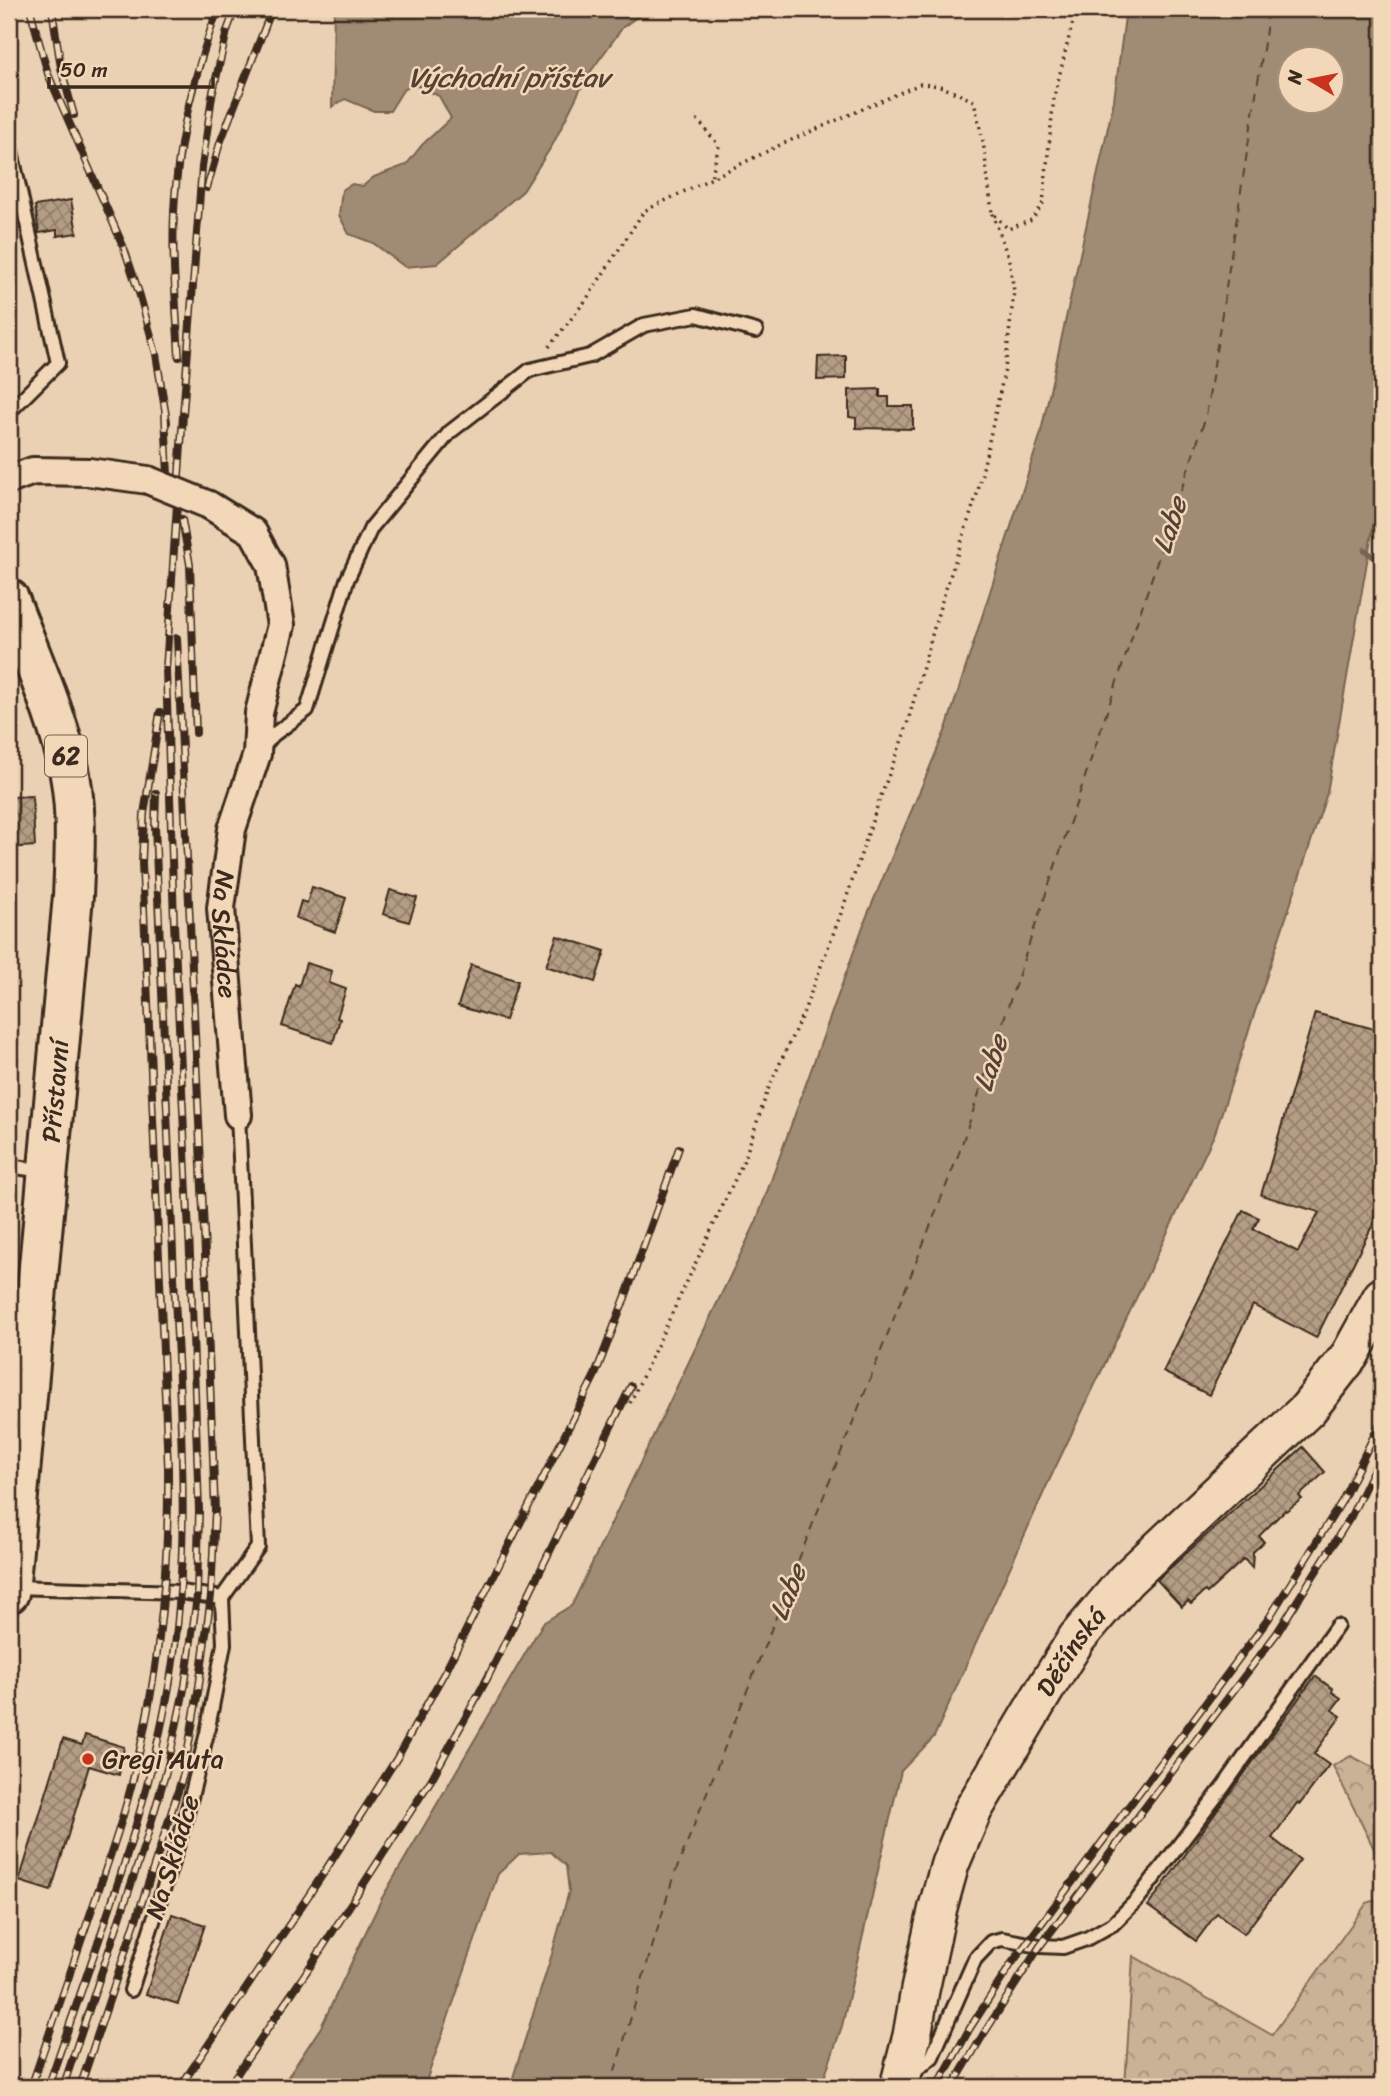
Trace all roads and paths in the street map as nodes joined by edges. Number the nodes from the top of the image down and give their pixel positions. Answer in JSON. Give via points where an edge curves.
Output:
{"nodes":[{"id":1,"x":1076,"y":9,"type":"edge"},
{"id":2,"x":697,"y":119,"type":"dead end"},
{"id":3,"x":9,"y":142,"type":"edge"},
{"id":4,"x":711,"y":178,"type":"junction"},
{"id":5,"x":14,"y":187,"type":"edge"},
{"id":6,"x":992,"y":212,"type":"junction"},
{"id":7,"x":757,"y":331,"type":"dead end"},
{"id":8,"x":530,"y":370,"type":"junction"},
{"id":9,"x":9,"y":412,"type":"edge"},
{"id":10,"x":9,"y":480,"type":"edge"},
{"id":11,"x":9,"y":599,"type":"edge"},
{"id":12,"x":257,"y":754,"type":"junction"},
{"id":13,"x":238,"y":1115,"type":"joint"},
{"id":14,"x":9,"y":1166,"type":"edge"},
{"id":15,"x":47,"y":1172,"type":"junction"},
{"id":16,"x":1382,"y":1297,"type":"edge"},
{"id":17,"x":630,"y":1403,"type":"dead end"},
{"id":18,"x":9,"y":1587,"type":"edge"},
{"id":19,"x":9,"y":1593,"type":"edge"},
{"id":20,"x":222,"y":1598,"type":"junction"},
{"id":21,"x":1337,"y":1626,"type":"dead end"},
{"id":22,"x":131,"y":1990,"type":"dead end"},
{"id":23,"x":900,"y":2086,"type":"edge"}],
"edges":[{"from":1,"to":6,"type":"path","via":[[1054,97],[1043,203],[1032,220],[1008,229]]},
{"from":2,"to":4,"type":"path","via":[[719,146]]},
{"from":3,"to":5,"type":"lane"},
{"from":4,"to":6,"type":"path","via":[[920,84],[940,86],[974,101]]},
{"from":4,"to":8,"type":"path","via":[[644,211],[586,300]]},
{"from":5,"to":9,"type":"lane","via":[[58,363]]},
{"from":6,"to":17,"type":"path","via":[[1014,290],[1005,369],[978,491],[905,732],[804,1012],[769,1087],[744,1160]]},
{"from":7,"to":8,"type":"lane","via":[[696,315],[644,324],[590,356]]},
{"from":8,"to":12,"type":"lane","via":[[450,432],[371,528],[347,580],[307,710],[273,735]]},
{"from":10,"to":12,"type":"street","name":"Na Skládce","bridge":true,"via":[[33,471],[148,480],[209,505],[253,531],[271,565],[281,625],[259,713]]},
{"from":11,"to":15,"type":"main road","name":"Přístavní","number":"62","via":[[67,758],[74,804],[73,896]]},
{"from":12,"to":13,"type":"street","name":"Na Skládce","via":[[232,829],[221,908]]},
{"from":13,"to":20,"type":"lane","name":"Na Skládce","via":[[258,1547]]},
{"from":14,"to":15,"type":"lane"},
{"from":15,"to":18,"type":"main road","name":"Přístavní","number":"62"},
{"from":16,"to":23,"type":"main road","name":"Děčínská","via":[[1350,1355],[1308,1409],[1126,1580],[1077,1639],[1032,1711],[974,1811],[950,1864]]},
{"from":18,"to":19,"type":"main road","name":"Přístavní","number":"62"},
{"from":18,"to":20,"type":"lane","via":[[181,1592]]},
{"from":20,"to":22,"type":"lane","name":"Na Skládce","via":[[224,1644],[206,1733],[184,1825]]},
{"from":21,"to":23,"type":"lane","via":[[1137,1900],[1114,1924],[1063,1947],[1002,1939],[991,1942],[975,1959],[932,2056]]}]}
